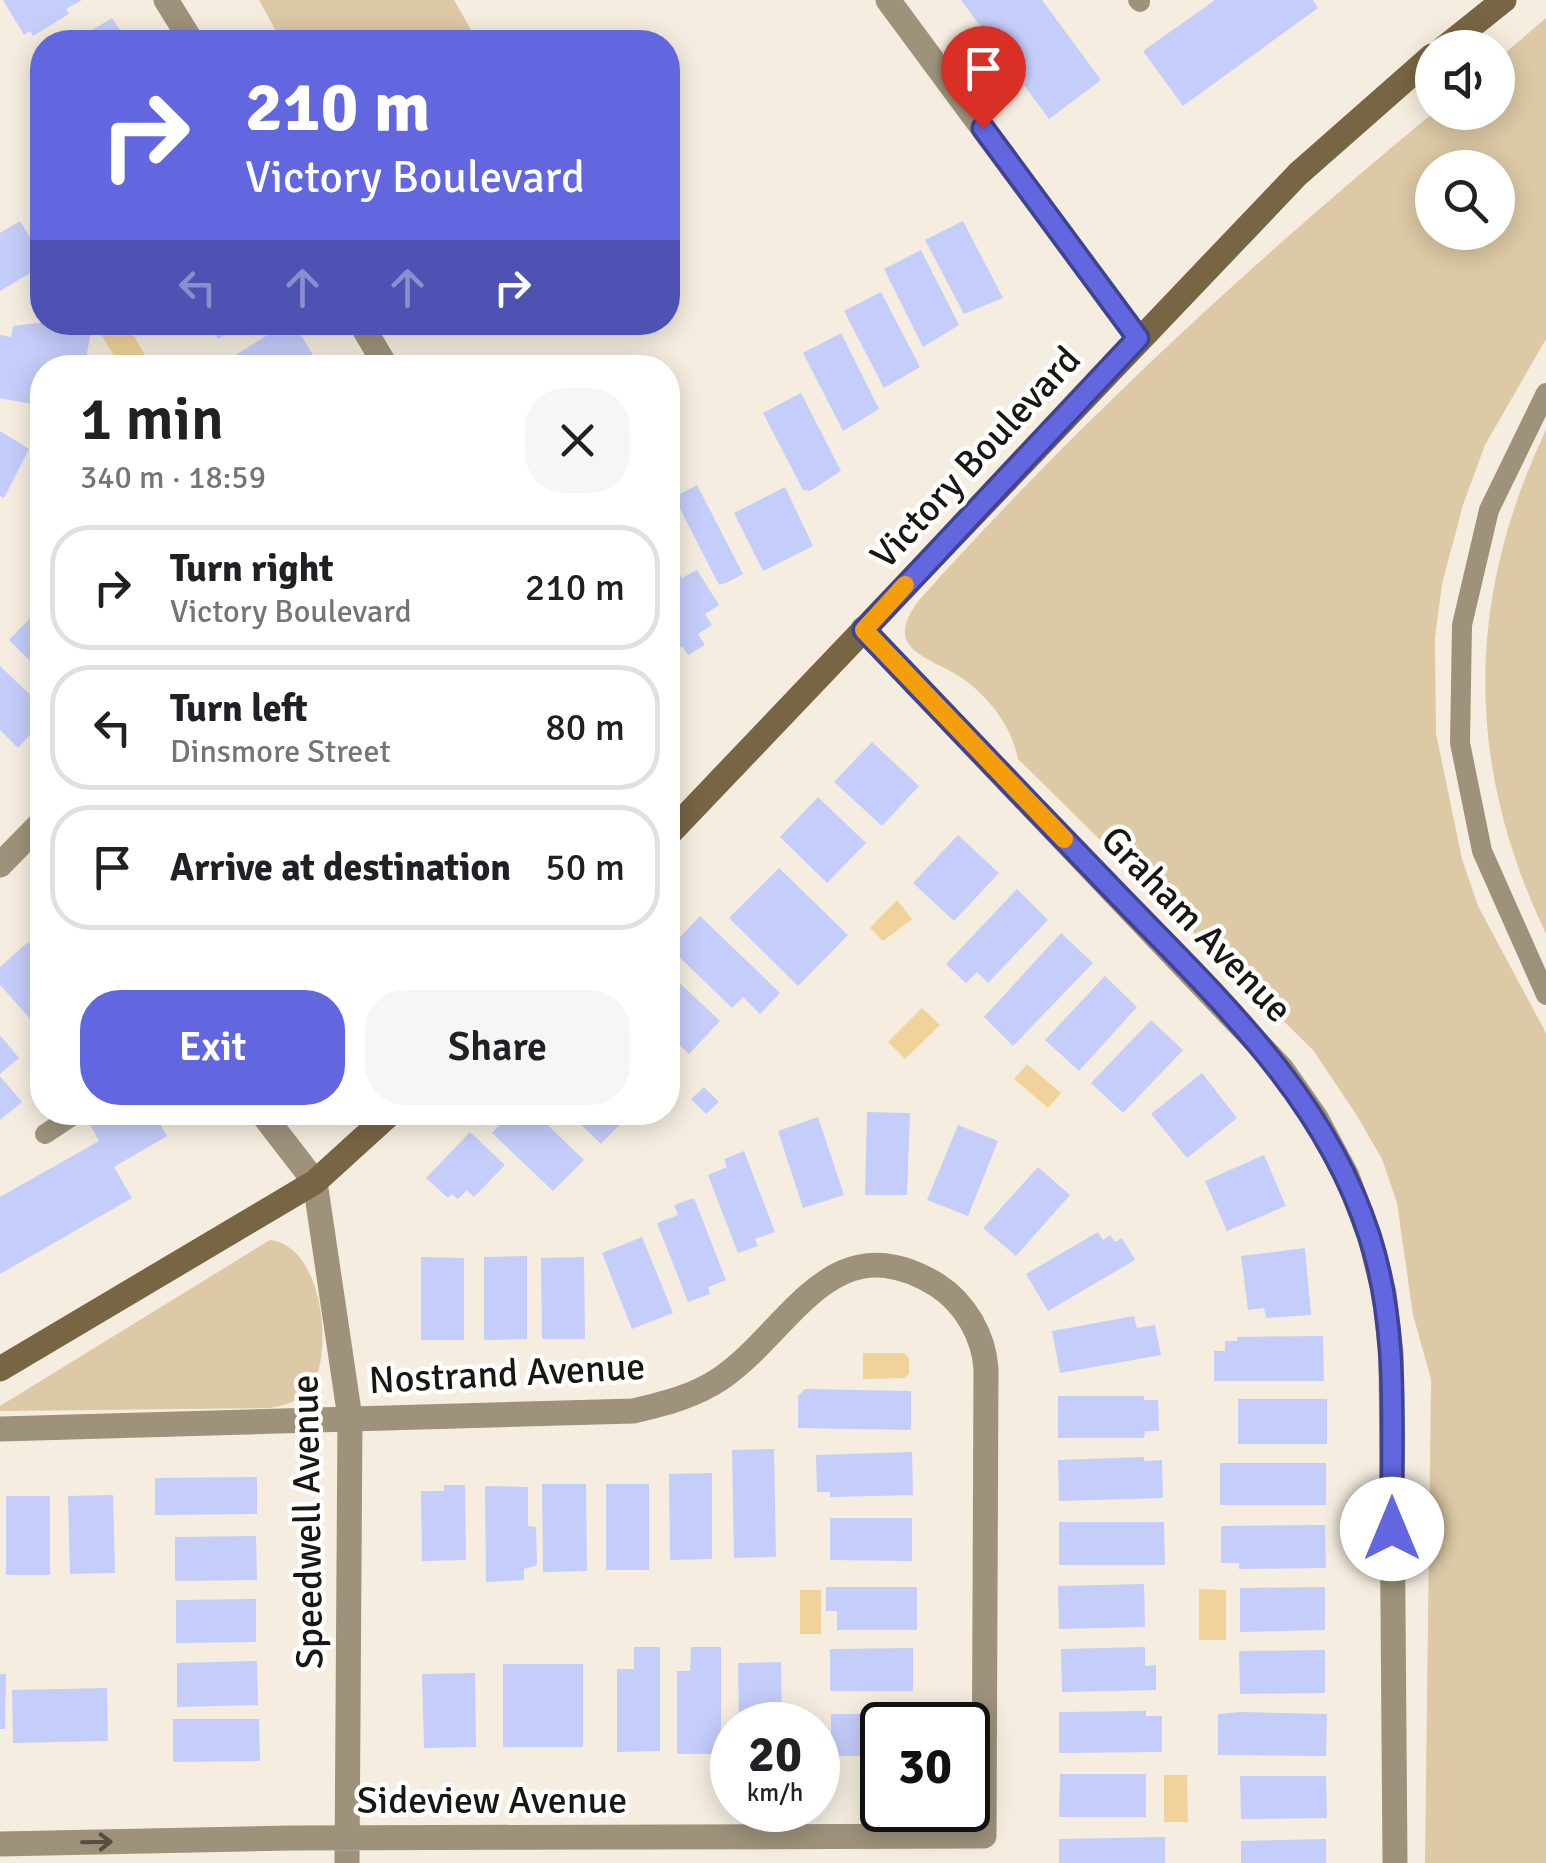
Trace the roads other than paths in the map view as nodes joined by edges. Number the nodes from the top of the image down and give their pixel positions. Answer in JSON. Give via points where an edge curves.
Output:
{"nodes":[{"id":1,"x":166,"y":0,"type":"edge"},
{"id":2,"x":888,"y":0,"type":"edge"},
{"id":3,"x":1504,"y":0,"type":"edge"},
{"id":4,"x":185,"y":30,"type":"edge"},
{"id":5,"x":1466,"y":30,"type":"edge"},
{"id":6,"x":1415,"y":71,"type":"edge"},
{"id":7,"x":1138,"y":338,"type":"junction"},
{"id":8,"x":1546,"y":393,"type":"edge"},
{"id":9,"x":864,"y":630,"type":"junction"},
{"id":10,"x":680,"y":822,"type":"edge"},
{"id":11,"x":30,"y":836,"type":"edge"},
{"id":12,"x":0,"y":865,"type":"edge"},
{"id":13,"x":1546,"y":995,"type":"edge"},
{"id":14,"x":58,"y":1125,"type":"edge"},
{"id":15,"x":271,"y":1125,"type":"edge"},
{"id":16,"x":378,"y":1125,"type":"edge"},
{"id":17,"x":45,"y":1134,"type":"dead end"},
{"id":18,"x":315,"y":1182,"type":"junction"},
{"id":19,"x":0,"y":1369,"type":"edge"},
{"id":20,"x":350,"y":1418,"type":"junction"},
{"id":21,"x":1,"y":1429,"type":"edge"},
{"id":22,"x":984,"y":1836,"type":"joint"},
{"id":23,"x":0,"y":1844,"type":"edge"},
{"id":24,"x":347,"y":1850,"type":"edge"},
{"id":25,"x":1395,"y":1863,"type":"edge"}],
"edges":[{"from":1,"to":4,"type":"street"},
{"from":2,"to":7,"type":"street"},
{"from":3,"to":5,"type":"main road"},
{"from":6,"to":7,"type":"main road","name":"Victory Boulevard","via":[[1298,174]]},
{"from":7,"to":9,"type":"main road","name":"Victory Boulevard"},
{"from":8,"to":13,"type":"lane","via":[[1489,510],[1462,625],[1460,743],[1482,851]]},
{"from":9,"to":10,"type":"main road","name":"Victory Boulevard"},
{"from":9,"to":25,"type":"street","name":"Graham Avenue","via":[[1271,1056],[1347,1176],[1370,1238],[1391,1353]]},
{"from":11,"to":12,"type":"street"},
{"from":14,"to":17,"type":"lane"},
{"from":15,"to":18,"type":"street"},
{"from":16,"to":18,"type":"main road"},
{"from":18,"to":19,"type":"main road"},
{"from":18,"to":20,"type":"street","name":"Speedwell Avenue"},
{"from":20,"to":21,"type":"street","name":"Nostrand Avenue"},
{"from":20,"to":22,"type":"street","name":"Nostrand Avenue","via":[[633,1411],[716,1381],[750,1356],[811,1289],[838,1274],[886,1267],[944,1290],[978,1335],[986,1369]]},
{"from":20,"to":24,"type":"street","name":"Speedwell Avenue"},
{"from":22,"to":24,"type":"street","name":"Sideview Avenue"},
{"from":23,"to":24,"type":"street","name":"Sideview Avenue","one_way":true}]}
